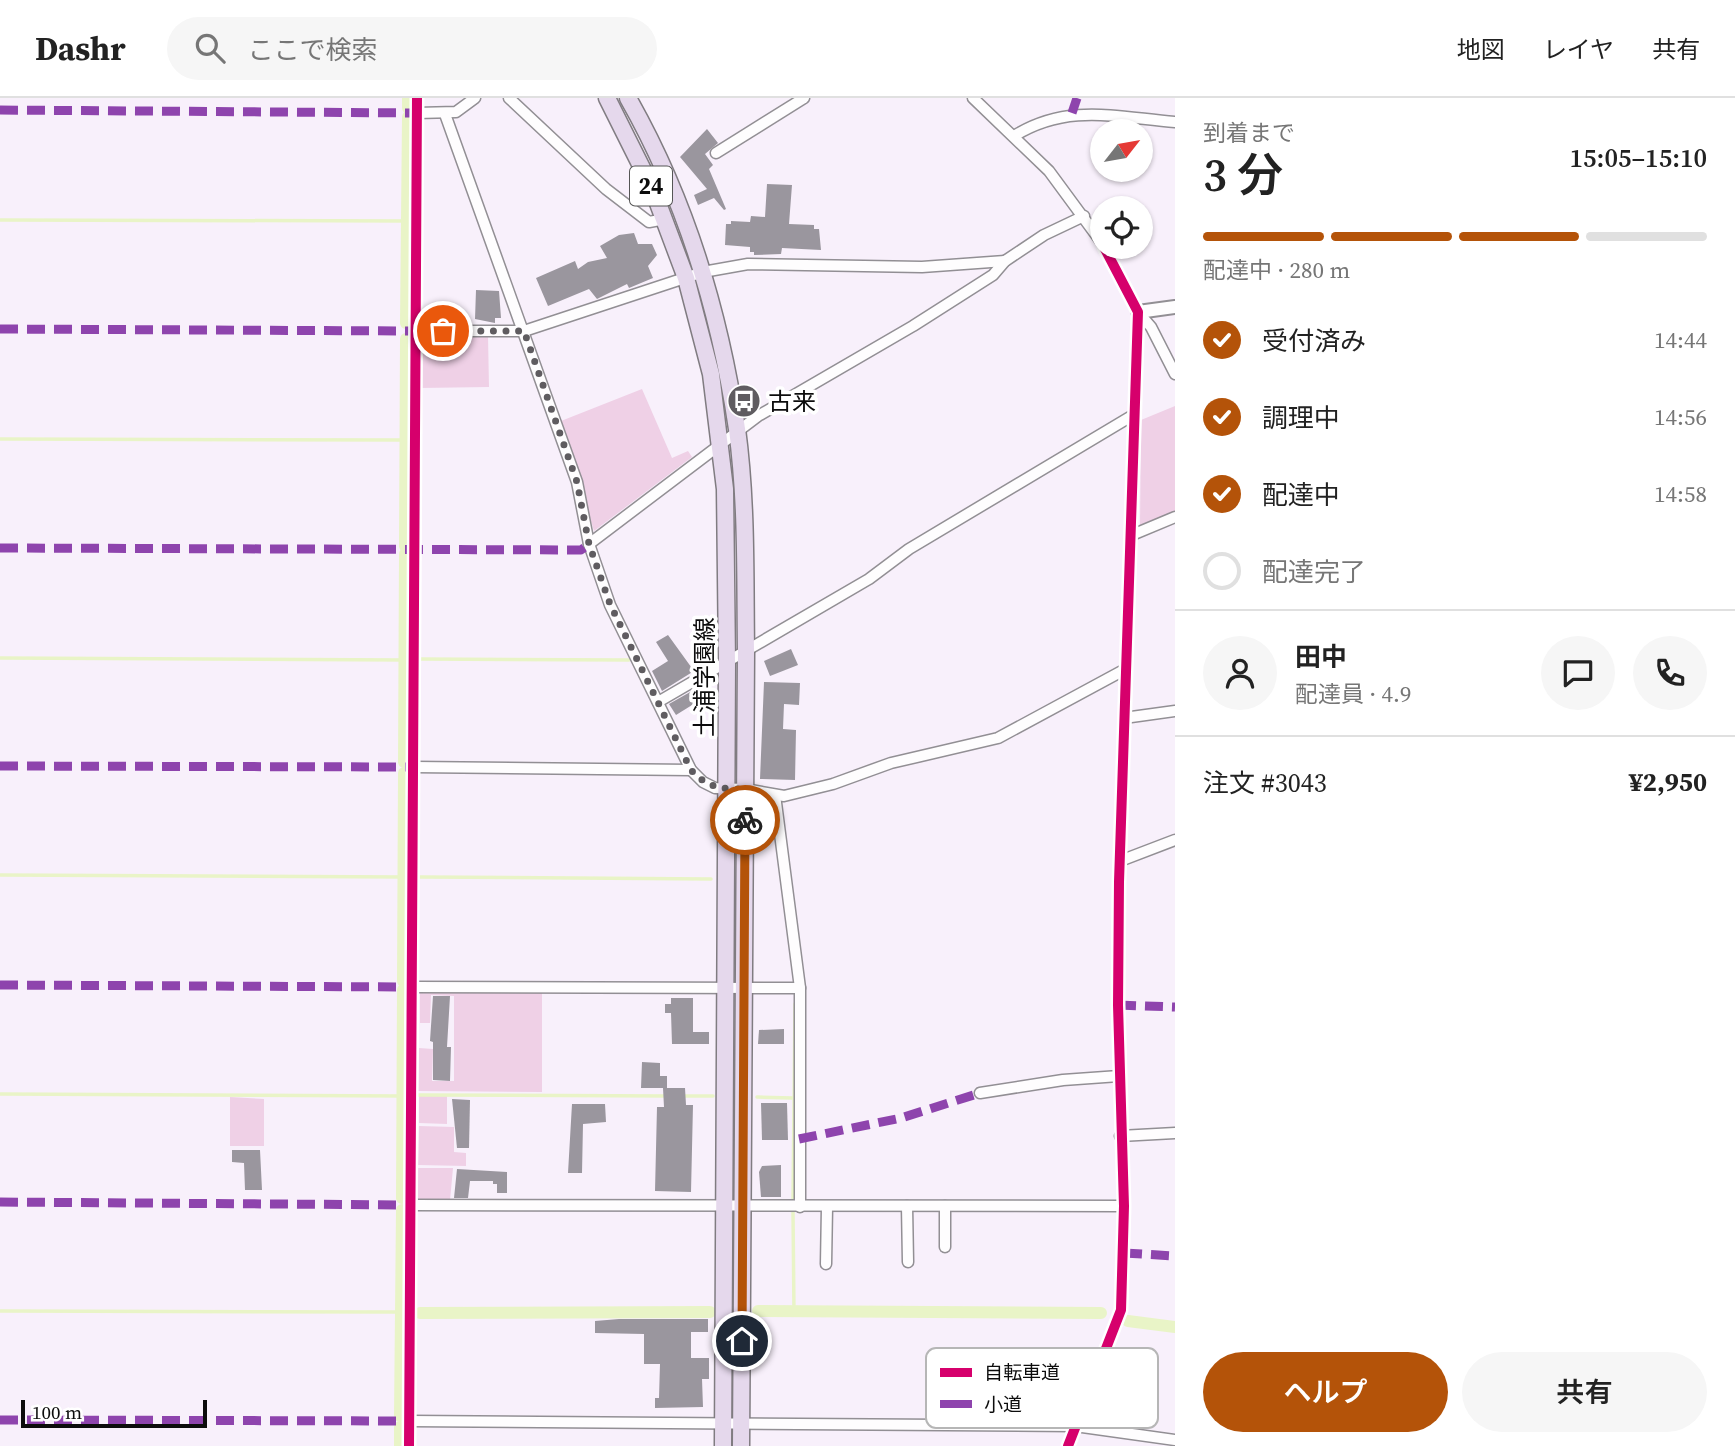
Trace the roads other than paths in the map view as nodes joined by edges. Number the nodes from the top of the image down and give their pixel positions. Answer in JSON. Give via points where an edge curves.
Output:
{"nodes":[{"id":1,"x":417,"y":98,"type":"edge"},
{"id":2,"x":475,"y":98,"type":"edge"},
{"id":3,"x":509,"y":98,"type":"edge"},
{"id":4,"x":607,"y":98,"type":"edge"},
{"id":5,"x":628,"y":98,"type":"edge"},
{"id":6,"x":804,"y":98,"type":"edge"},
{"id":7,"x":973,"y":98,"type":"edge"},
{"id":8,"x":416,"y":113,"type":"junction"},
{"id":9,"x":445,"y":114,"type":"junction"},
{"id":10,"x":1175,"y":122,"type":"edge"},
{"id":11,"x":1014,"y":136,"type":"junction"},
{"id":12,"x":716,"y":153,"type":"dead end"},
{"id":13,"x":1084,"y":216,"type":"junction"},
{"id":14,"x":665,"y":219,"type":"junction"},
{"id":15,"x":1090,"y":225,"type":"edge"},
{"id":16,"x":1110,"y":259,"type":"edge"},
{"id":17,"x":1005,"y":261,"type":"junction"},
{"id":18,"x":702,"y":272,"type":"junction"},
{"id":19,"x":686,"y":278,"type":"junction"},
{"id":20,"x":1175,"y":307,"type":"edge"},
{"id":21,"x":1138,"y":312,"type":"junction"},
{"id":22,"x":416,"y":331,"type":"junction"},
{"id":23,"x":524,"y":331,"type":"junction"},
{"id":24,"x":1175,"y":374,"type":"edge"},
{"id":25,"x":1135,"y":414,"type":"junction"},
{"id":26,"x":737,"y":431,"type":"junction"},
{"id":27,"x":720,"y":444,"type":"junction"},
{"id":28,"x":1175,"y":517,"type":"edge"},
{"id":29,"x":1132,"y":535,"type":"junction"},
{"id":30,"x":589,"y":544,"type":"junction"},
{"id":31,"x":746,"y":652,"type":"junction"},
{"id":32,"x":727,"y":662,"type":"junction"},
{"id":33,"x":1125,"y":670,"type":"junction"},
{"id":34,"x":658,"y":702,"type":"junction"},
{"id":35,"x":1175,"y":711,"type":"edge"},
{"id":36,"x":1124,"y":718,"type":"junction"},
{"id":37,"x":414,"y":767,"type":"junction"},
{"id":38,"x":691,"y":770,"type":"junction"},
{"id":39,"x":727,"y":789,"type":"junction"},
{"id":40,"x":745,"y":789,"type":"junction"},
{"id":41,"x":775,"y":795,"type":"junction"},
{"id":42,"x":1175,"y":840,"type":"edge"},
{"id":43,"x":1120,"y":861,"type":"junction"},
{"id":44,"x":412,"y":987,"type":"junction"},
{"id":45,"x":725,"y":988,"type":"junction"},
{"id":46,"x":743,"y":988,"type":"junction"},
{"id":47,"x":800,"y":988,"type":"junction"},
{"id":48,"x":1119,"y":1076,"type":"junction"},
{"id":49,"x":980,"y":1093,"type":"dead end"},
{"id":50,"x":1175,"y":1133,"type":"edge"},
{"id":51,"x":1120,"y":1136,"type":"junction"},
{"id":52,"x":411,"y":1205,"type":"junction"},
{"id":53,"x":724,"y":1205,"type":"junction"},
{"id":54,"x":743,"y":1206,"type":"junction"},
{"id":55,"x":908,"y":1206,"type":"junction"},
{"id":56,"x":945,"y":1206,"type":"junction"},
{"id":57,"x":1124,"y":1206,"type":"junction"},
{"id":58,"x":800,"y":1207,"type":"junction"},
{"id":59,"x":827,"y":1207,"type":"junction"},
{"id":60,"x":945,"y":1247,"type":"dead end"},
{"id":61,"x":908,"y":1262,"type":"dead end"},
{"id":62,"x":826,"y":1264,"type":"dead end"},
{"id":63,"x":1106,"y":1348,"type":"edge"},
{"id":64,"x":410,"y":1421,"type":"junction"},
{"id":65,"x":723,"y":1423,"type":"junction"},
{"id":66,"x":741,"y":1423,"type":"junction"},
{"id":67,"x":926,"y":1425,"type":"edge"},
{"id":68,"x":1074,"y":1428,"type":"edge"},
{"id":69,"x":1089,"y":1428,"type":"edge"},
{"id":70,"x":1175,"y":1440,"type":"edge"},
{"id":71,"x":409,"y":1446,"type":"edge"},
{"id":72,"x":723,"y":1446,"type":"edge"},
{"id":73,"x":741,"y":1446,"type":"edge"},
{"id":74,"x":1068,"y":1446,"type":"edge"}],
"edges":[{"from":1,"to":8,"type":"street"},
{"from":2,"to":9,"type":"street"},
{"from":3,"to":14,"type":"street","via":[[606,190],[649,222]]},
{"from":4,"to":14,"type":"main road","name":"土浦学園線","number":"24"},
{"from":5,"to":18,"type":"main road","name":"土浦学園線","number":"24","via":[[670,183]]},
{"from":6,"to":12,"type":"street"},
{"from":7,"to":11,"type":"street"},
{"from":8,"to":9,"type":"street"},
{"from":8,"to":22,"type":"street"},
{"from":9,"to":23,"type":"street"},
{"from":10,"to":11,"type":"street","via":[[1072,113],[1041,121]]},
{"from":11,"to":13,"type":"street"},
{"from":13,"to":15,"type":"street"},
{"from":13,"to":17,"type":"street"},
{"from":14,"to":19,"type":"main road","name":"土浦学園線","number":"24"},
{"from":16,"to":21,"type":"street"},
{"from":17,"to":18,"type":"street","via":[[922,267],[748,264]]},
{"from":17,"to":26,"type":"street","via":[[993,275]]},
{"from":18,"to":19,"type":"street"},
{"from":18,"to":26,"type":"main road","name":"土浦学園線","number":"24"},
{"from":19,"to":23,"type":"street"},
{"from":19,"to":27,"type":"main road","name":"土浦学園線","number":"24","via":[[711,374]]},
{"from":20,"to":21,"type":"street"},
{"from":21,"to":24,"type":"street"},
{"from":21,"to":25,"type":"street"},
{"from":22,"to":23,"type":"street"},
{"from":22,"to":37,"type":"street"},
{"from":23,"to":30,"type":"street","via":[[577,482]]},
{"from":25,"to":29,"type":"street"},
{"from":25,"to":31,"type":"street"},
{"from":26,"to":27,"type":"street"},
{"from":26,"to":31,"type":"main road","name":"土浦学園線","number":"24","via":[[745,526]]},
{"from":27,"to":30,"type":"street"},
{"from":27,"to":32,"type":"main road","name":"土浦学園線","number":"24","via":[[727,531]]},
{"from":28,"to":29,"type":"street"},
{"from":29,"to":33,"type":"street"},
{"from":30,"to":34,"type":"street","via":[[610,604]]},
{"from":31,"to":32,"type":"street"},
{"from":31,"to":40,"type":"main road","name":"土浦学園線","number":"24"},
{"from":32,"to":34,"type":"street"},
{"from":32,"to":39,"type":"main road","name":"土浦学園線","number":"24"},
{"from":33,"to":36,"type":"street"},
{"from":33,"to":41,"type":"street","via":[[998,738]]},
{"from":34,"to":38,"type":"street"},
{"from":35,"to":36,"type":"street"},
{"from":36,"to":43,"type":"street"},
{"from":37,"to":38,"type":"street"},
{"from":37,"to":44,"type":"street"},
{"from":38,"to":39,"type":"street","via":[[703,782]]},
{"from":39,"to":40,"type":"street"},
{"from":39,"to":45,"type":"main road","name":"土浦学園線","number":"24"},
{"from":40,"to":41,"type":"street"},
{"from":40,"to":46,"type":"main road","name":"土浦学園線","number":"24"},
{"from":41,"to":47,"type":"street"},
{"from":42,"to":43,"type":"street"},
{"from":43,"to":48,"type":"street"},
{"from":44,"to":45,"type":"street"},
{"from":44,"to":52,"type":"street"},
{"from":45,"to":46,"type":"street"},
{"from":45,"to":53,"type":"main road","name":"土浦学園線","number":"24"},
{"from":46,"to":47,"type":"street"},
{"from":46,"to":54,"type":"main road","name":"土浦学園線","number":"24"},
{"from":47,"to":58,"type":"street"},
{"from":48,"to":49,"type":"street"},
{"from":48,"to":51,"type":"street"},
{"from":50,"to":51,"type":"street"},
{"from":51,"to":57,"type":"street"},
{"from":52,"to":53,"type":"street"},
{"from":52,"to":64,"type":"street"},
{"from":53,"to":54,"type":"street"},
{"from":53,"to":65,"type":"main road","name":"土浦学園線","number":"24"},
{"from":54,"to":58,"type":"street"},
{"from":54,"to":66,"type":"main road","name":"土浦学園線","number":"24"},
{"from":55,"to":56,"type":"street"},
{"from":55,"to":59,"type":"street"},
{"from":55,"to":61,"type":"street"},
{"from":56,"to":57,"type":"street"},
{"from":56,"to":60,"type":"street"},
{"from":57,"to":63,"type":"street","via":[[1121,1310]]},
{"from":58,"to":59,"type":"street"},
{"from":59,"to":62,"type":"street"},
{"from":64,"to":65,"type":"street"},
{"from":64,"to":71,"type":"street"},
{"from":65,"to":66,"type":"street"},
{"from":65,"to":72,"type":"main road","name":"土浦学園線","number":"24"},
{"from":66,"to":67,"type":"street"},
{"from":66,"to":73,"type":"main road","name":"土浦学園線","number":"24"},
{"from":68,"to":74,"type":"street"},
{"from":69,"to":70,"type":"street"}]}
